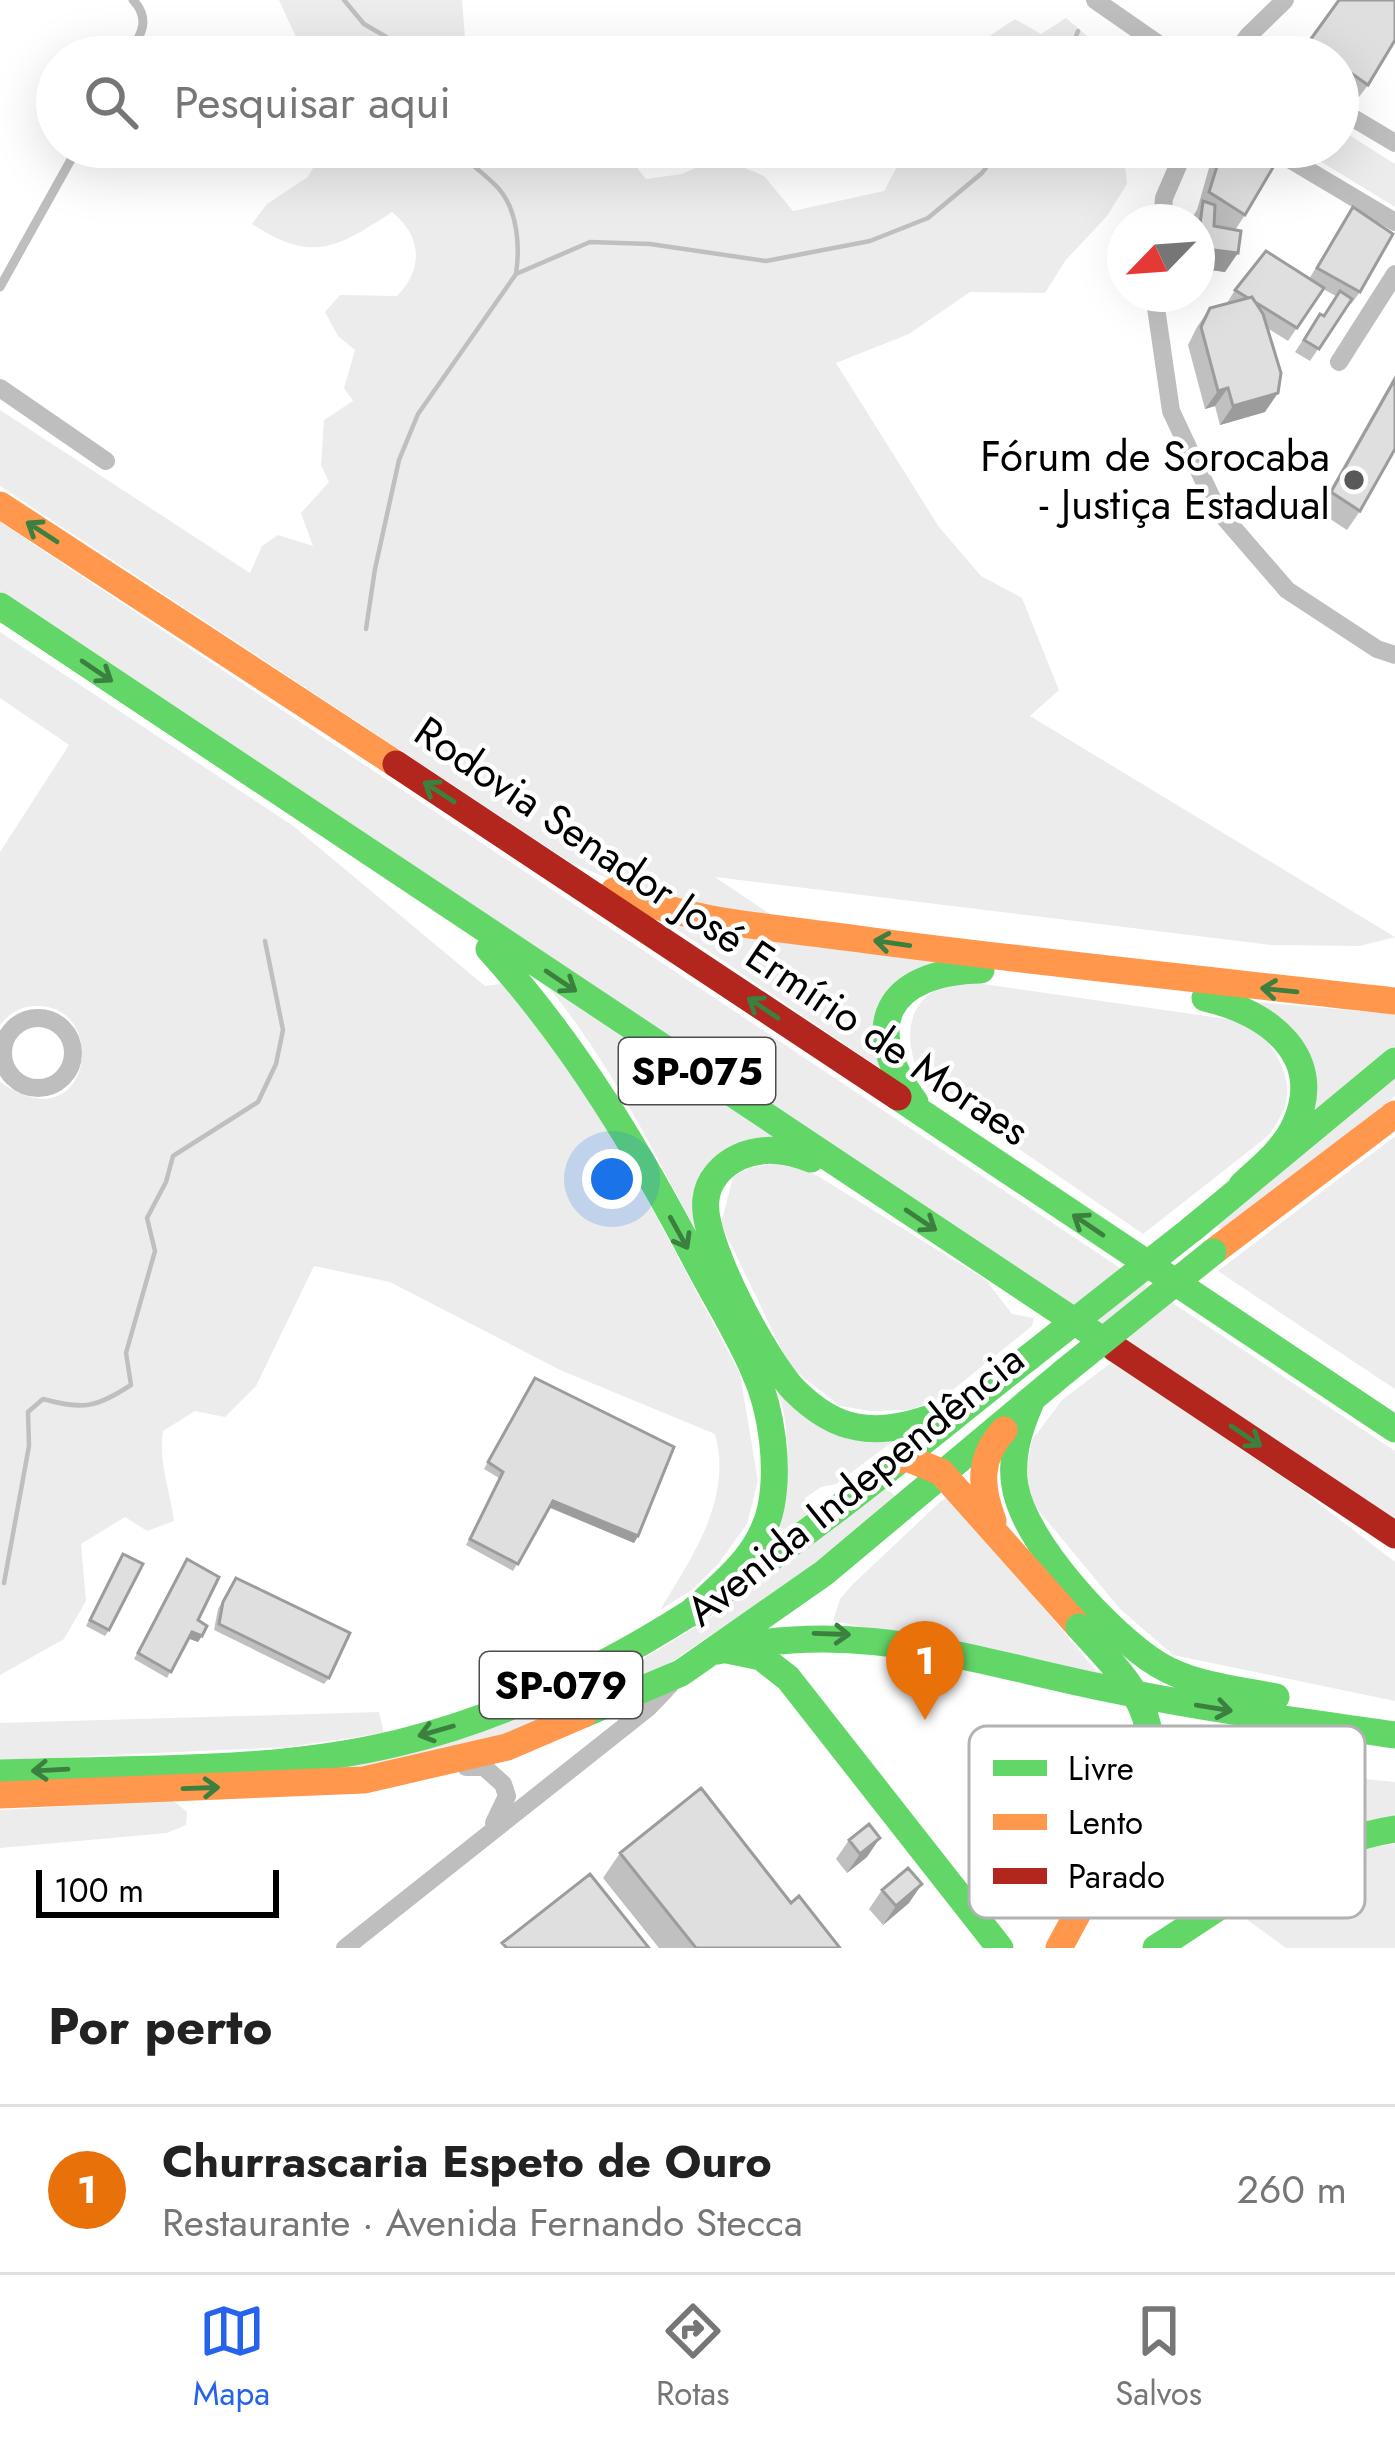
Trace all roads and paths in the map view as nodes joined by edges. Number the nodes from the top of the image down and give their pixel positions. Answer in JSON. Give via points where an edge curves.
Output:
{"nodes":[{"id":1,"x":133,"y":0,"type":"edge"},
{"id":2,"x":1094,"y":0,"type":"edge"},
{"id":3,"x":1285,"y":0,"type":"edge"},
{"id":4,"x":139,"y":36,"type":"edge"},
{"id":5,"x":1146,"y":36,"type":"edge"},
{"id":6,"x":1256,"y":36,"type":"edge"},
{"id":7,"x":1359,"y":122,"type":"edge"},
{"id":8,"x":1395,"y":143,"type":"edge"},
{"id":9,"x":66,"y":168,"type":"edge"},
{"id":10,"x":1177,"y":168,"type":"edge"},
{"id":11,"x":1304,"y":168,"type":"edge"},
{"id":12,"x":1164,"y":204,"type":"edge"},
{"id":13,"x":1395,"y":222,"type":"edge"},
{"id":14,"x":1395,"y":274,"type":"edge"},
{"id":15,"x":0,"y":287,"type":"edge"},
{"id":16,"x":1157,"y":312,"type":"edge"},
{"id":17,"x":1339,"y":362,"type":"dead end"},
{"id":18,"x":0,"y":388,"type":"edge"},
{"id":19,"x":106,"y":460,"type":"dead end"},
{"id":20,"x":0,"y":505,"type":"edge"},
{"id":21,"x":0,"y":606,"type":"edge"},
{"id":22,"x":1395,"y":655,"type":"edge"},
{"id":23,"x":549,"y":864,"type":"junction"},
{"id":24,"x":441,"y":901,"type":"junction"},
{"id":25,"x":1395,"y":1000,"type":"edge"},
{"id":26,"x":1395,"y":1061,"type":"edge"},
{"id":27,"x":1394,"y":1114,"type":"edge"},
{"id":28,"x":927,"y":1118,"type":"junction"},
{"id":29,"x":851,"y":1174,"type":"junction"},
{"id":30,"x":1242,"y":1185,"type":"junction"},
{"id":31,"x":1061,"y":1374,"type":"junction"},
{"id":32,"x":1030,"y":1404,"type":"junction"},
{"id":33,"x":965,"y":1406,"type":"junction"},
{"id":34,"x":1395,"y":1429,"type":"edge"},
{"id":35,"x":900,"y":1460,"type":"junction"},
{"id":36,"x":941,"y":1472,"type":"junction"},
{"id":37,"x":1395,"y":1535,"type":"edge"},
{"id":38,"x":1004,"y":1540,"type":"junction"},
{"id":39,"x":689,"y":1614,"type":"junction"},
{"id":40,"x":717,"y":1651,"type":"junction"},
{"id":41,"x":681,"y":1673,"type":"junction"},
{"id":42,"x":1395,"y":1723,"type":"edge"},
{"id":43,"x":1152,"y":1726,"type":"edge"},
{"id":44,"x":1332,"y":1726,"type":"edge"},
{"id":45,"x":1365,"y":1731,"type":"edge"},
{"id":46,"x":1395,"y":1735,"type":"edge"},
{"id":47,"x":437,"y":1766,"type":"junction"},
{"id":48,"x":0,"y":1773,"type":"edge"},
{"id":49,"x":0,"y":1795,"type":"edge"},
{"id":50,"x":1395,"y":1828,"type":"edge"},
{"id":51,"x":1365,"y":1831,"type":"edge"},
{"id":52,"x":484,"y":1837,"type":"junction"},
{"id":53,"x":969,"y":1909,"type":"edge"},
{"id":54,"x":976,"y":1918,"type":"edge"},
{"id":55,"x":1075,"y":1918,"type":"edge"},
{"id":56,"x":1206,"y":1918,"type":"edge"},
{"id":57,"x":1168,"y":1944,"type":"edge"},
{"id":58,"x":345,"y":1948,"type":"edge"},
{"id":59,"x":1000,"y":1948,"type":"edge"},
{"id":60,"x":1059,"y":1948,"type":"edge"}],
"edges":[{"from":1,"to":4,"type":"lane","via":[[142,11]]},
{"from":2,"to":5,"type":"street"},
{"from":3,"to":6,"type":"street"},
{"from":7,"to":8,"type":"street"},
{"from":9,"to":15,"type":"lane"},
{"from":10,"to":12,"type":"street"},
{"from":11,"to":13,"type":"street"},
{"from":14,"to":17,"type":"street"},
{"from":16,"to":22,"type":"street","via":[[1171,411],[1217,508],[1287,590]]},
{"from":18,"to":19,"type":"street"},
{"from":23,"to":20,"type":"main road","name":"Rodovia Senador José Ermírio de Moraes","number":"SP-075","one_way":true},
{"from":21,"to":24,"type":"main road","number":"SP-075","one_way":true},
{"from":25,"to":23,"type":"main road","one_way":true,"via":[[744,923],[645,904]]},
{"from":28,"to":23,"type":"main road","name":"Rodovia Senador José Ermírio de Moraes","number":"SP-075","one_way":true},
{"from":24,"to":29,"type":"main road","number":"SP-075","one_way":true},
{"from":24,"to":39,"type":"main road","one_way":true,"via":[[570,1045],[756,1374],[770,1422],[769,1516],[754,1549]]},
{"from":26,"to":30,"type":"main road","number":"SP-079"},
{"from":27,"to":31,"type":"main road","number":"SP-079","bridge":true},
{"from":28,"to":30,"type":"main road","via":[[898,1078],[884,1028],[899,998],[934,975],[976,969],[1217,999],[1271,1022],[1292,1045],[1302,1076],[1293,1129]]},
{"from":34,"to":28,"type":"main road","name":"Rodovia Senador José Ermírio de Moraes","number":"SP-075","one_way":true},
{"from":29,"to":33,"type":"main road","via":[[784,1148],[751,1150],[710,1184],[710,1240],[772,1358],[808,1403],[862,1427],[923,1421]]},
{"from":29,"to":37,"type":"main road","number":"SP-075","one_way":true},
{"from":30,"to":33,"type":"main road","name":"Avenida Independência","number":"SP-079","bridge":true},
{"from":31,"to":32,"type":"main road"},
{"from":31,"to":36,"type":"main road","name":"Avenida Independência","number":"SP-079"},
{"from":32,"to":38,"type":"main road","via":[[995,1437],[983,1464],[986,1505]]},
{"from":32,"to":42,"type":"main road","via":[[1014,1456],[1017,1499],[1064,1571],[1137,1648],[1186,1677]]},
{"from":33,"to":35,"type":"main road","name":"Avenida Independência","number":"SP-079"},
{"from":35,"to":36,"type":"main road"},
{"from":35,"to":39,"type":"main road","name":"Avenida Independência","number":"SP-079"},
{"from":36,"to":38,"type":"main road"},
{"from":36,"to":40,"type":"main road","name":"Avenida Independência","number":"SP-079"},
{"from":38,"to":43,"type":"main road","bridge":true,"via":[[1124,1677]]},
{"from":39,"to":48,"type":"main road","name":"Avenida Independência","number":"SP-079","one_way":true,"via":[[580,1678],[383,1747]]},
{"from":40,"to":41,"type":"main road","name":"Avenida Independência","number":"SP-079"},
{"from":40,"to":44,"type":"main road","one_way":true,"via":[[756,1638],[859,1635]]},
{"from":40,"to":53,"type":"main road","via":[[771,1660]]},
{"from":41,"to":47,"type":"main road","name":"Avenida Independência","number":"SP-079","via":[[507,1747]]},
{"from":41,"to":52,"type":"street"},
{"from":45,"to":46,"type":"main road","one_way":true},
{"from":49,"to":47,"type":"main road","name":"Avenida Independência","number":"SP-079","one_way":true,"via":[[364,1780]]},
{"from":47,"to":52,"type":"street","via":[[484,1767],[502,1784],[508,1796]]},
{"from":50,"to":51,"type":"main road"},
{"from":52,"to":58,"type":"street"},
{"from":54,"to":59,"type":"main road"},
{"from":55,"to":60,"type":"main road","bridge":true},
{"from":56,"to":57,"type":"main road"}]}
